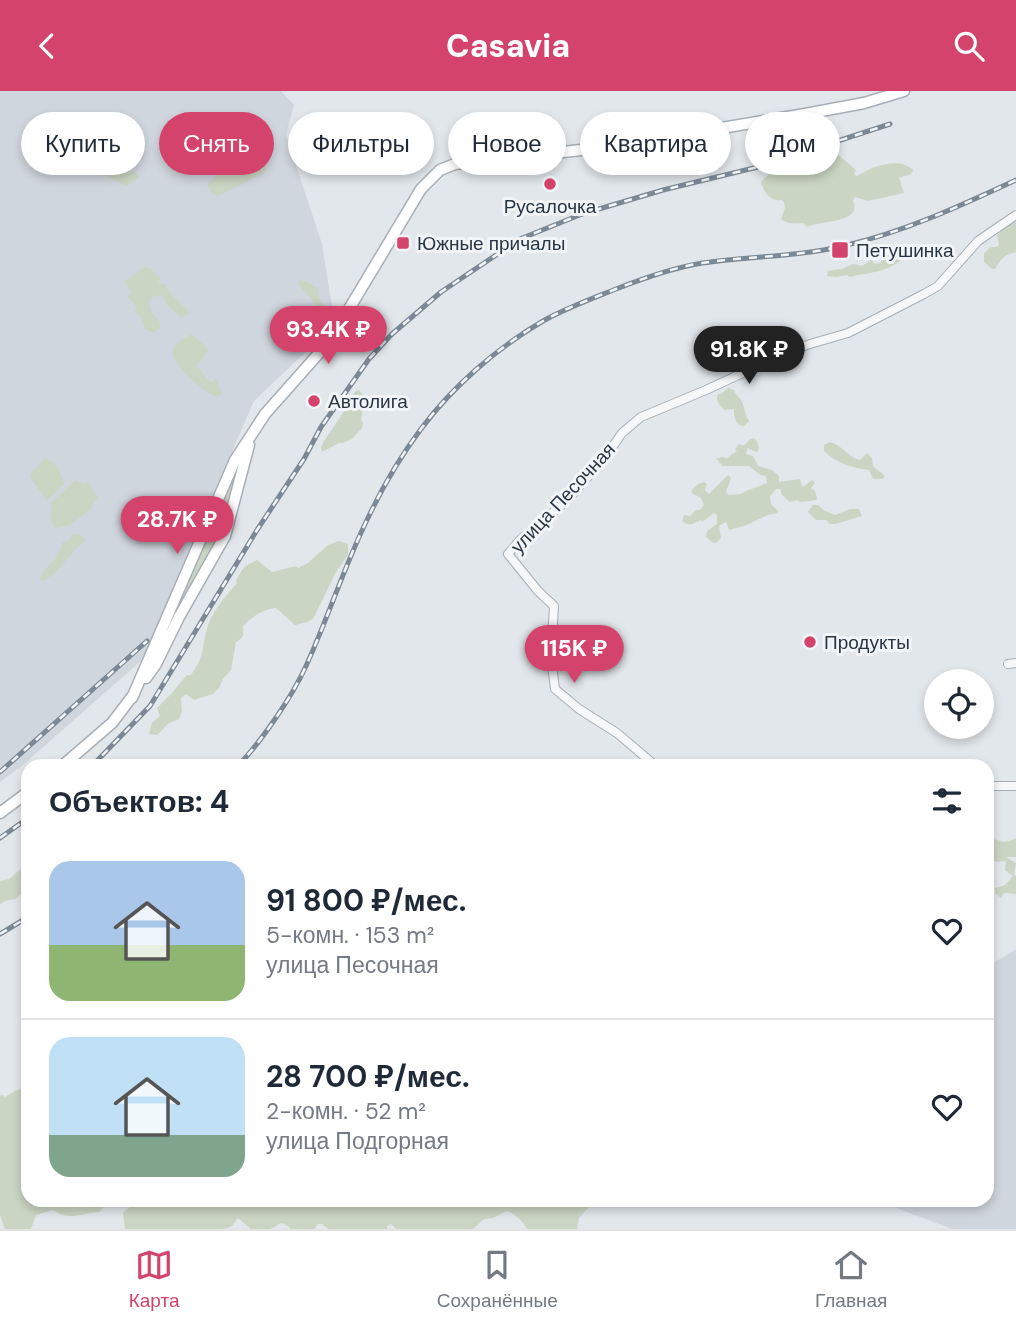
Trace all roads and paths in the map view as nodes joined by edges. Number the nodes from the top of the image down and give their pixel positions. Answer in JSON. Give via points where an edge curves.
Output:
{"nodes":[{"id":1,"x":904,"y":91,"type":"edge"},
{"id":2,"x":1016,"y":215,"type":"edge"},
{"id":3,"x":253,"y":432,"type":"junction"},
{"id":4,"x":132,"y":698,"type":"junction"},
{"id":5,"x":70,"y":759,"type":"edge"},
{"id":6,"x":648,"y":759,"type":"edge"},
{"id":7,"x":994,"y":786,"type":"edge"},
{"id":8,"x":1016,"y":786,"type":"edge"},
{"id":9,"x":21,"y":797,"type":"edge"},
{"id":10,"x":0,"y":813,"type":"edge"}],
"edges":[{"from":1,"to":3,"type":"main road","via":[[790,117],[608,147],[455,164],[440,170],[421,189],[337,329]]},
{"from":2,"to":6,"type":"street","name":"улица Песочная","via":[[978,241],[938,286],[924,294],[848,333],[790,351],[641,417],[564,503],[508,554],[554,606],[551,657],[555,689]]},
{"from":3,"to":4,"type":"main road","via":[[235,460]]},
{"from":3,"to":4,"type":"main road","via":[[225,536],[156,664]]},
{"from":4,"to":5,"type":"main road","via":[[112,723]]},
{"from":7,"to":8,"type":"street"},
{"from":9,"to":10,"type":"main road"}]}
